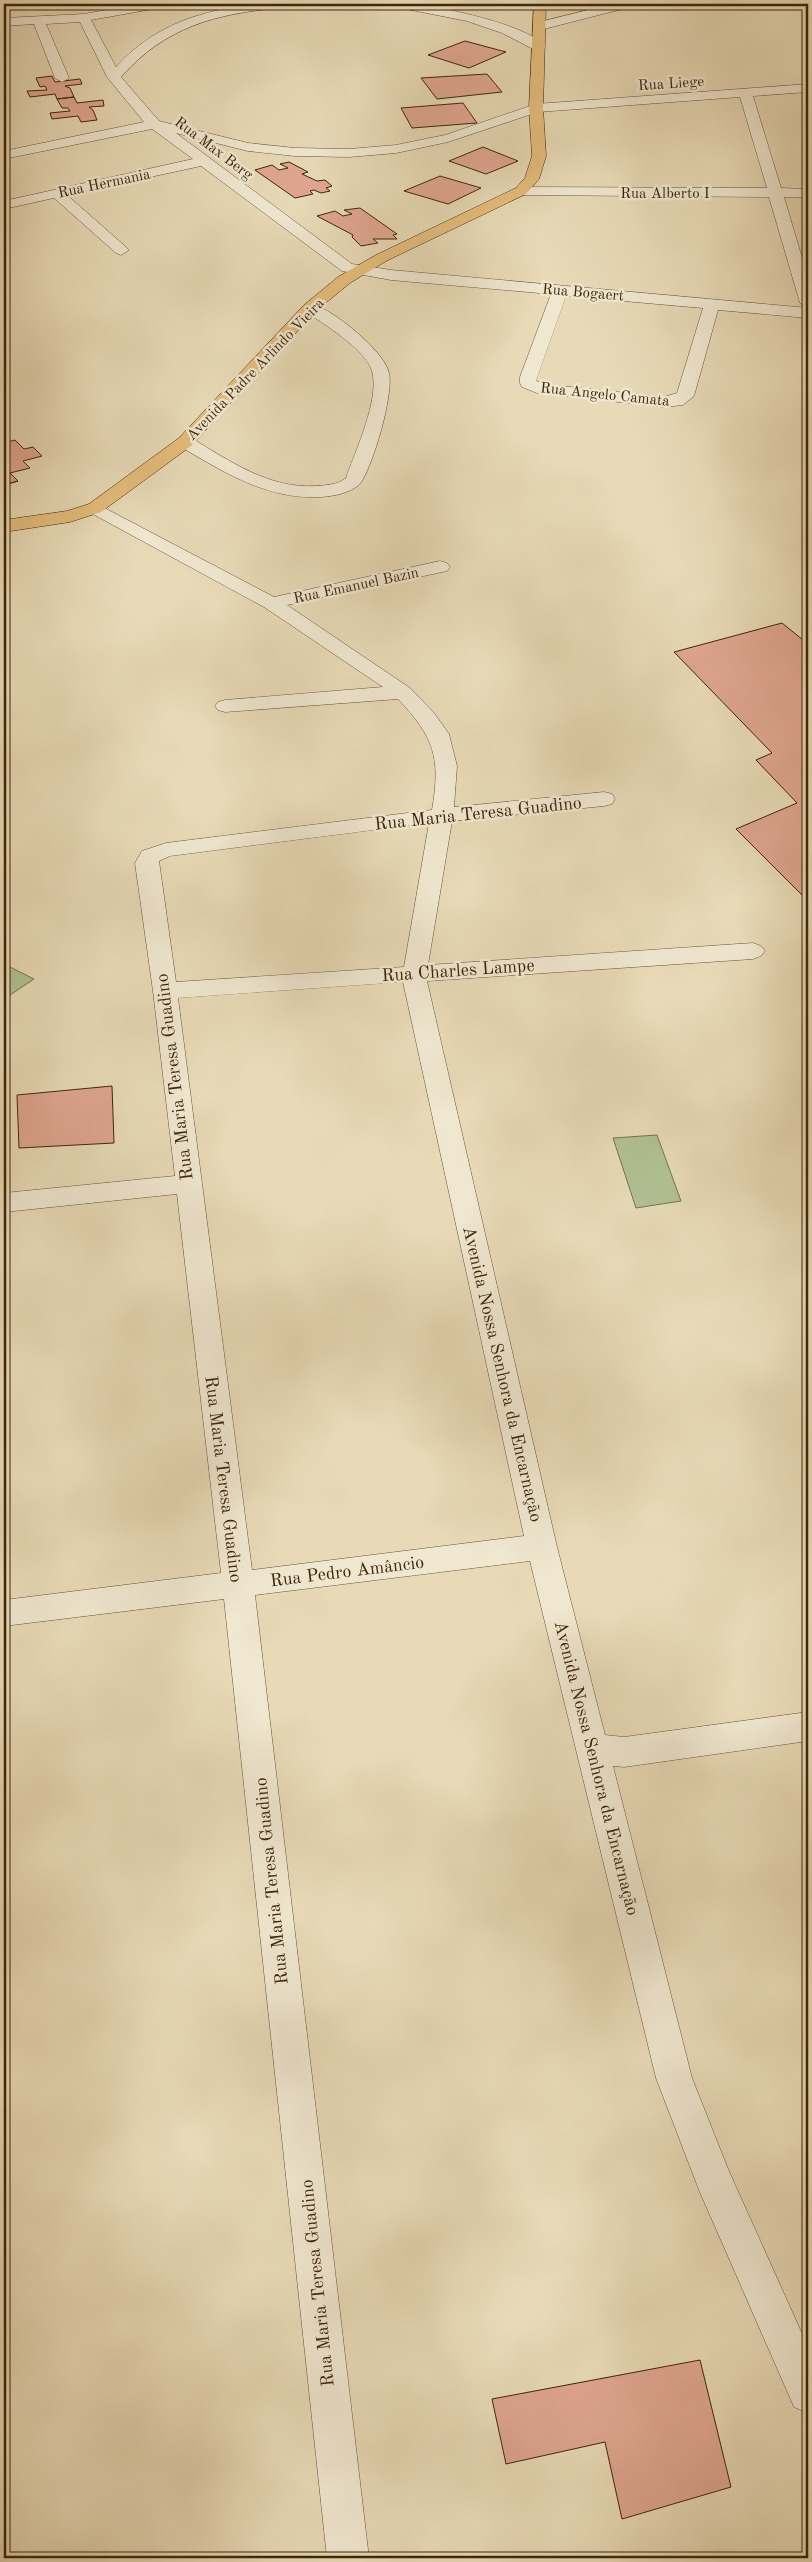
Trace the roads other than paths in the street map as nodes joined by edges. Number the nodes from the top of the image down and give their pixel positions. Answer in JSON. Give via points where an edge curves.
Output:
{"nodes":[{"id":1,"x":158,"y":4,"type":"edge"},
{"id":2,"x":279,"y":4,"type":"edge"},
{"id":3,"x":400,"y":4,"type":"edge"},
{"id":4,"x":540,"y":4,"type":"edge"},
{"id":5,"x":626,"y":4,"type":"edge"},
{"id":6,"x":31,"y":8,"type":"dead end"},
{"id":7,"x":84,"y":18,"type":"junction"},
{"id":8,"x":7,"y":22,"type":"edge"},
{"id":9,"x":39,"y":22,"type":"junction"},
{"id":10,"x":540,"y":26,"type":"junction"},
{"id":11,"x":540,"y":47,"type":"junction"},
{"id":12,"x":114,"y":77,"type":"junction"},
{"id":13,"x":62,"y":78,"type":"dead end"},
{"id":14,"x":808,"y":88,"type":"edge"},
{"id":15,"x":746,"y":94,"type":"junction"},
{"id":16,"x":536,"y":108,"type":"junction"},
{"id":17,"x":155,"y":124,"type":"junction"},
{"id":18,"x":4,"y":155,"type":"edge"},
{"id":19,"x":204,"y":161,"type":"junction"},
{"id":20,"x":521,"y":191,"type":"junction"},
{"id":21,"x":56,"y":193,"type":"junction"},
{"id":22,"x":776,"y":193,"type":"junction"},
{"id":23,"x":808,"y":193,"type":"edge"},
{"id":24,"x":4,"y":205,"type":"edge"},
{"id":25,"x":121,"y":250,"type":"dead end"},
{"id":26,"x":357,"y":271,"type":"junction"},
{"id":27,"x":560,"y":290,"type":"junction"},
{"id":28,"x":808,"y":303,"type":"edge"},
{"id":29,"x":712,"y":304,"type":"junction"},
{"id":30,"x":310,"y":308,"type":"junction"},
{"id":31,"x":808,"y":313,"type":"edge"},
{"id":32,"x":185,"y":442,"type":"junction"},
{"id":33,"x":95,"y":508,"type":"junction"},
{"id":34,"x":4,"y":526,"type":"edge"},
{"id":35,"x":440,"y":567,"type":"dead end"},
{"id":36,"x":271,"y":603,"type":"junction"},
{"id":37,"x":403,"y":692,"type":"junction"},
{"id":38,"x":225,"y":706,"type":"dead end"},
{"id":39,"x":604,"y":800,"type":"dead end"},
{"id":40,"x":442,"y":816,"type":"junction"},
{"id":41,"x":752,"y":952,"type":"dead end"},
{"id":42,"x":415,"y":973,"type":"junction"},
{"id":43,"x":164,"y":991,"type":"junction"},
{"id":44,"x":187,"y":1184,"type":"junction"},
{"id":45,"x":4,"y":1202,"type":"edge"},
{"id":46,"x":542,"y":1547,"type":"junction"},
{"id":47,"x":238,"y":1585,"type":"junction"},
{"id":48,"x":4,"y":1613,"type":"edge"},
{"id":49,"x":808,"y":1726,"type":"edge"},
{"id":50,"x":593,"y":1749,"type":"junction"},
{"id":51,"x":808,"y":2393,"type":"edge"},
{"id":52,"x":348,"y":2558,"type":"edge"}],
"edges":[{"from":1,"to":7,"type":"street"},
{"from":2,"to":12,"type":"street","via":[[231,10],[173,28],[142,46]]},
{"from":3,"to":11,"type":"street","via":[[471,17]]},
{"from":4,"to":10,"type":"main road"},
{"from":5,"to":10,"type":"street"},
{"from":6,"to":8,"type":"street"},
{"from":7,"to":9,"type":"street"},
{"from":7,"to":12,"type":"street","name":"Rua Max Berg"},
{"from":8,"to":9,"type":"street"},
{"from":9,"to":13,"type":"street"},
{"from":10,"to":11,"type":"main road"},
{"from":11,"to":16,"type":"main road"},
{"from":12,"to":17,"type":"street","name":"Rua Max Berg"},
{"from":14,"to":15,"type":"street","name":"Rua Liege"},
{"from":15,"to":16,"type":"street","name":"Rua Liege"},
{"from":15,"to":22,"type":"street"},
{"from":16,"to":17,"type":"street","name":"Rua Liege","via":[[448,138],[396,149],[349,153],[248,147]]},
{"from":16,"to":20,"type":"main road","via":[[539,156],[532,178]]},
{"from":17,"to":18,"type":"street"},
{"from":17,"to":19,"type":"street","name":"Rua Max Berg"},
{"from":19,"to":21,"type":"street","name":"Rua Hermania"},
{"from":19,"to":26,"type":"street","name":"Rua Max Berg","via":[[342,265]]},
{"from":20,"to":22,"type":"street","name":"Rua Alberto I"},
{"from":20,"to":26,"type":"main road","name":"Avenida Padre Arlindo Vieira"},
{"from":21,"to":24,"type":"street","name":"Rua Hermania"},
{"from":21,"to":25,"type":"street"},
{"from":22,"to":23,"type":"street","name":"Rua Alberto I"},
{"from":22,"to":28,"type":"street"},
{"from":26,"to":27,"type":"street","name":"Rua Bogaert"},
{"from":26,"to":30,"type":"main road","name":"Avenida Padre Arlindo Vieira"},
{"from":27,"to":29,"type":"street","name":"Rua Bogaert"},
{"from":27,"to":29,"type":"street","name":"Rua Angelo Camata","via":[[528,383],[550,390],[664,402],[677,401],[685,396]]},
{"from":29,"to":31,"type":"street","name":"Rua Bogaert"},
{"from":30,"to":32,"type":"main road","name":"Avenida Padre Arlindo Vieira"},
{"from":30,"to":32,"type":"street","via":[[328,319],[372,358],[381,372],[378,408],[354,480],[338,489],[313,493],[284,492],[262,486]]},
{"from":32,"to":33,"type":"main road","name":"Avenida Padre Arlindo Vieira"},
{"from":33,"to":34,"type":"main road","name":"Avenida Padre Arlindo Vieira","via":[[70,516]]},
{"from":33,"to":36,"type":"street","name":"Avenida Nossa Senhora da Encarnação"},
{"from":35,"to":36,"type":"street","name":"Rua Emanuel Bazin"},
{"from":36,"to":37,"type":"street","name":"Avenida Nossa Senhora da Encarnação"},
{"from":37,"to":38,"type":"street"},
{"from":37,"to":40,"type":"street","name":"Avenida Nossa Senhora da Encarnação","via":[[438,734],[446,766]]},
{"from":39,"to":40,"type":"street","name":"Rua Maria Teresa Guadino"},
{"from":40,"to":42,"type":"street","name":"Avenida Nossa Senhora da Encarnação"},
{"from":40,"to":43,"type":"street","name":"Rua Maria Teresa Guadino","via":[[166,850],[150,856],[146,864]]},
{"from":41,"to":42,"type":"street","name":"Rua Charles Lampe"},
{"from":42,"to":43,"type":"street","name":"Rua Charles Lampe"},
{"from":42,"to":46,"type":"street","name":"Avenida Nossa Senhora da Encarnação"},
{"from":43,"to":44,"type":"street","name":"Rua Maria Teresa Guadino"},
{"from":44,"to":45,"type":"street"},
{"from":44,"to":47,"type":"street","name":"Rua Maria Teresa Guadino"},
{"from":46,"to":47,"type":"street","name":"Rua Pedro Amâncio"},
{"from":46,"to":50,"type":"street","name":"Avenida Nossa Senhora da Encarnação"},
{"from":47,"to":48,"type":"street","name":"Rua Pedro Amâncio"},
{"from":47,"to":52,"type":"street","name":"Rua Maria Teresa Guadino"},
{"from":49,"to":50,"type":"street","via":[[624,1752]]},
{"from":50,"to":51,"type":"street","name":"Avenida Nossa Senhora da Encarnação","via":[[674,2078],[712,2177]]}]}
